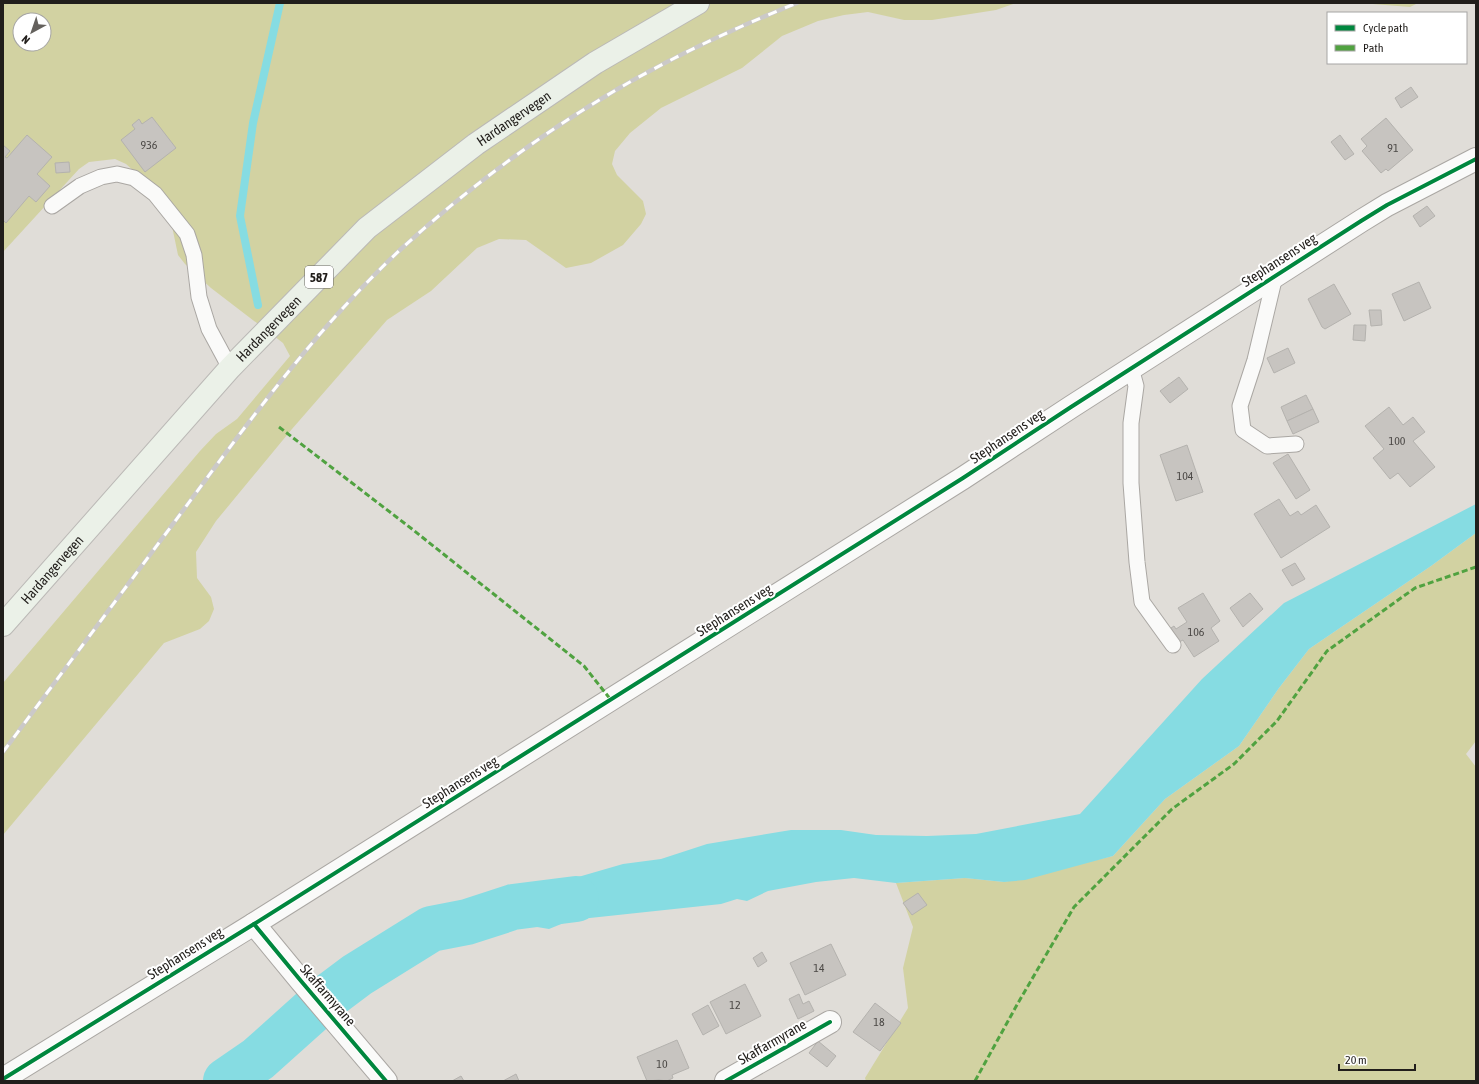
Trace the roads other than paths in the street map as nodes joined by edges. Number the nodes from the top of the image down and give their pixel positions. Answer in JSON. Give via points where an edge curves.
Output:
{"nodes":[{"id":1,"x":698,"y":3,"type":"edge"},
{"id":2,"x":1476,"y":159,"type":"edge"},
{"id":3,"x":52,"y":206,"type":"dead end"},
{"id":4,"x":1275,"y":276,"type":"junction"},
{"id":5,"x":230,"y":368,"type":"junction"},
{"id":6,"x":1131,"y":368,"type":"junction"},
{"id":7,"x":1296,"y":444,"type":"dead end"},
{"id":8,"x":3,"y":625,"type":"edge"},
{"id":9,"x":1173,"y":645,"type":"dead end"},
{"id":10,"x":254,"y":924,"type":"junction"},
{"id":11,"x":830,"y":1022,"type":"dead end"},
{"id":12,"x":3,"y":1079,"type":"edge"},
{"id":13,"x":386,"y":1081,"type":"edge"},
{"id":14,"x":726,"y":1081,"type":"edge"}],
"edges":[{"from":1,"to":5,"type":"main road","name":"Hardangervegen","number":"587","via":[[595,63],[476,144],[367,228]]},
{"from":2,"to":4,"type":"street","name":"Stephansens veg","via":[[1387,206]]},
{"from":3,"to":5,"type":"lane","via":[[80,186],[101,177],[117,174],[134,178],[155,194],[186,234],[194,255],[199,297],[209,329]]},
{"from":4,"to":6,"type":"street","name":"Stephansens veg"},
{"from":4,"to":7,"type":"lane","via":[[1240,406],[1243,430],[1267,446]]},
{"from":5,"to":8,"type":"main road","name":"Hardangervegen","number":"587"},
{"from":6,"to":9,"type":"lane","via":[[1136,386],[1131,423],[1131,483],[1142,602]]},
{"from":6,"to":10,"type":"street","name":"Stephansens veg","via":[[963,478]]},
{"from":10,"to":12,"type":"street","name":"Stephansens veg"},
{"from":10,"to":13,"type":"street","name":"Skaffarmyrane"},
{"from":11,"to":14,"type":"street","name":"Skaffarmyrane"}]}
